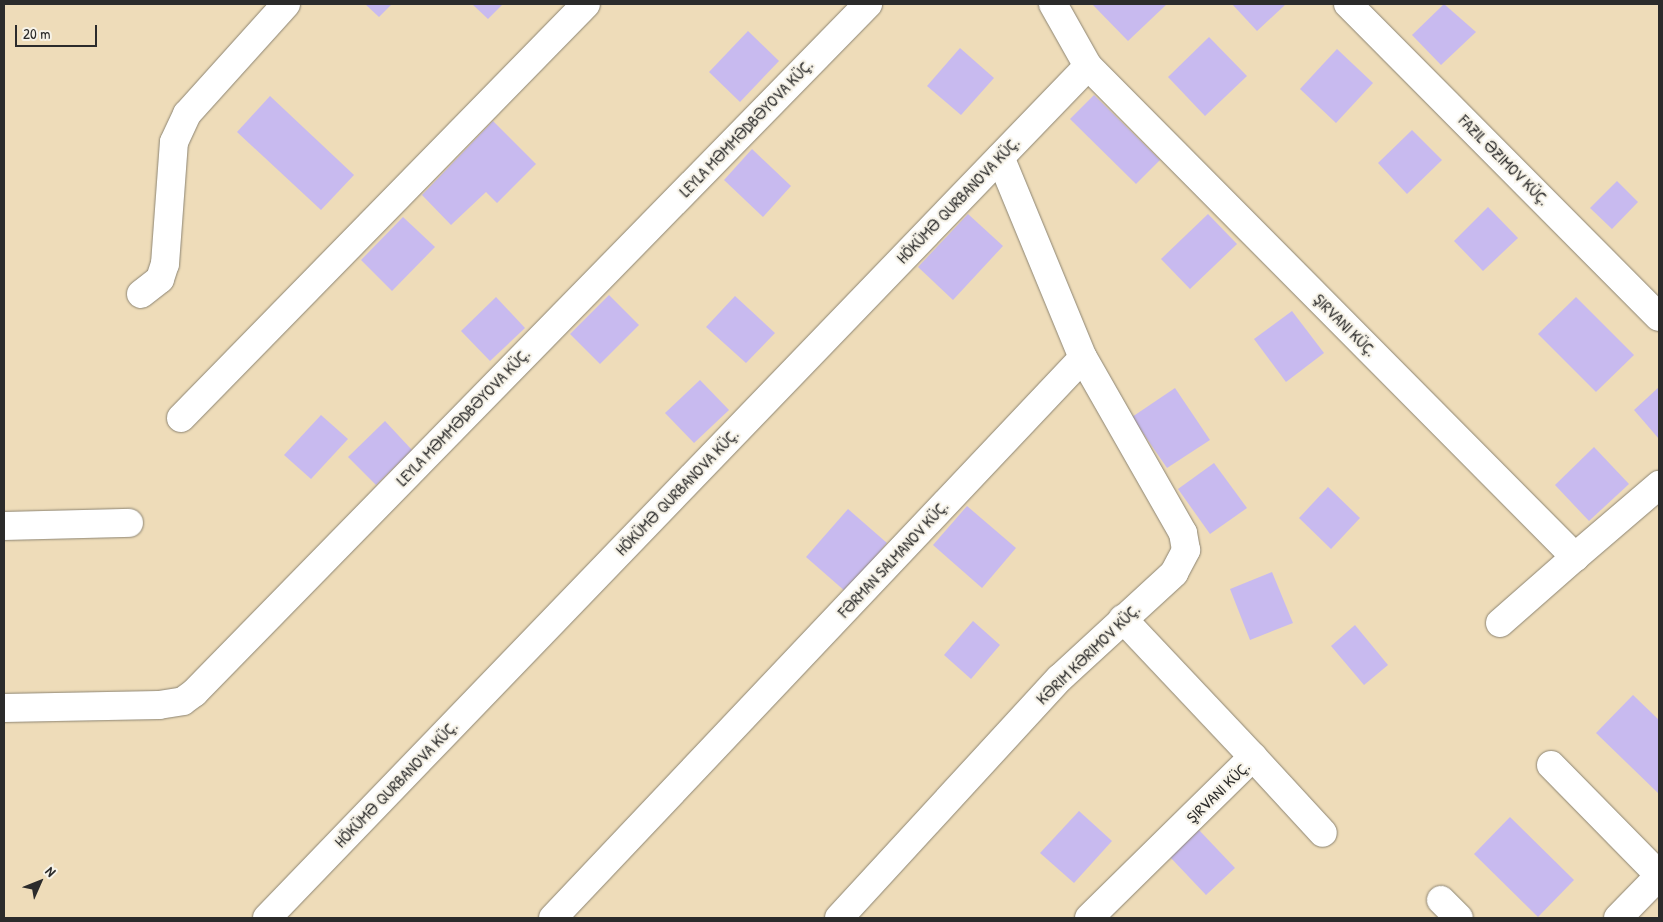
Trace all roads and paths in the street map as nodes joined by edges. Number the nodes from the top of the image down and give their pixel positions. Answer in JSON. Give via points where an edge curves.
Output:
{"nodes":[{"id":1,"x":286,"y":4,"type":"edge"},
{"id":2,"x":586,"y":4,"type":"edge"},
{"id":3,"x":868,"y":4,"type":"edge"},
{"id":4,"x":1053,"y":4,"type":"edge"},
{"id":5,"x":1348,"y":4,"type":"edge"},
{"id":6,"x":1088,"y":66,"type":"junction"},
{"id":7,"x":1000,"y":157,"type":"junction"},
{"id":8,"x":141,"y":294,"type":"dead end"},
{"id":9,"x":1659,"y":317,"type":"edge"},
{"id":10,"x":1083,"y":358,"type":"junction"},
{"id":11,"x":181,"y":418,"type":"dead end"},
{"id":12,"x":1659,"y":484,"type":"edge"},
{"id":13,"x":129,"y":524,"type":"dead end"},
{"id":14,"x":4,"y":526,"type":"edge"},
{"id":15,"x":1575,"y":556,"type":"junction"},
{"id":16,"x":1123,"y":619,"type":"junction"},
{"id":17,"x":1500,"y":623,"type":"dead end"},
{"id":18,"x":4,"y":708,"type":"edge"},
{"id":19,"x":1254,"y":758,"type":"junction"},
{"id":20,"x":1551,"y":765,"type":"dead end"},
{"id":21,"x":1323,"y":833,"type":"dead end"},
{"id":22,"x":1659,"y":875,"type":"edge"},
{"id":23,"x":267,"y":918,"type":"edge"},
{"id":24,"x":554,"y":918,"type":"edge"},
{"id":25,"x":839,"y":918,"type":"edge"},
{"id":26,"x":1089,"y":918,"type":"edge"},
{"id":27,"x":1618,"y":918,"type":"edge"}],
"edges":[{"from":1,"to":8,"type":"street","via":[[187,114],[174,142],[165,264],[160,279]]},
{"from":2,"to":11,"type":"street"},
{"from":3,"to":18,"type":"street","name":"LEYLA MƏMMƏDBƏYOVA KÜÇ.","via":[[194,693],[183,701],[159,705]]},
{"from":4,"to":6,"type":"street","name":"ŞIRVANI KÜÇ."},
{"from":5,"to":9,"type":"street","name":"FAZIL ƏZIMOV KÜÇ."},
{"from":6,"to":7,"type":"street","name":"HÖKÜMƏ QURBANOVA KÜÇ."},
{"from":6,"to":15,"type":"street","name":"ŞIRVANI KÜÇ."},
{"from":7,"to":10,"type":"street"},
{"from":7,"to":23,"type":"street","name":"HÖKÜMƏ QURBANOVA KÜÇ."},
{"from":10,"to":16,"type":"street","name":"KƏRIM KƏRIMOV KÜÇ.","via":[[1185,542],[1186,550],[1174,572]]},
{"from":10,"to":24,"type":"street","name":"FƏRMAN SALMANOV KÜÇ."},
{"from":12,"to":15,"type":"street"},
{"from":13,"to":14,"type":"street"},
{"from":15,"to":17,"type":"street"},
{"from":16,"to":19,"type":"street","name":"ŞIRVANI KÜÇ."},
{"from":16,"to":25,"type":"street","name":"KƏRIM KƏRIMOV KÜÇ.","via":[[1060,678]]},
{"from":19,"to":21,"type":"street"},
{"from":19,"to":26,"type":"street","name":"ŞIRVANI KÜÇ."},
{"from":20,"to":22,"type":"street"},
{"from":22,"to":27,"type":"street"}]}
